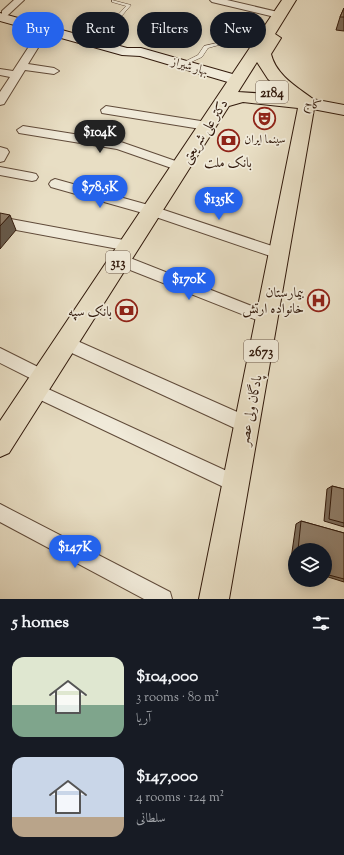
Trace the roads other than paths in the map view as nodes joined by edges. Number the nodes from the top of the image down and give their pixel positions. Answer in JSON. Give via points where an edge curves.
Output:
{"nodes":[{"id":1,"x":19,"y":0,"type":"edge"},
{"id":2,"x":215,"y":0,"type":"edge"},
{"id":3,"x":289,"y":0,"type":"edge"},
{"id":4,"x":297,"y":0,"type":"edge"},
{"id":5,"x":114,"y":1,"type":"edge"},
{"id":6,"x":122,"y":12,"type":"edge"},
{"id":7,"x":2,"y":14,"type":"edge"},
{"id":8,"x":279,"y":15,"type":"junction"},
{"id":9,"x":12,"y":18,"type":"edge"},
{"id":10,"x":72,"y":31,"type":"edge"},
{"id":11,"x":64,"y":35,"type":"edge"},
{"id":12,"x":266,"y":40,"type":"edge"},
{"id":13,"x":266,"y":43,"type":"edge"},
{"id":14,"x":129,"y":45,"type":"edge"},
{"id":15,"x":210,"y":46,"type":"edge"},
{"id":16,"x":33,"y":48,"type":"edge"},
{"id":17,"x":262,"y":48,"type":"joint"},
{"id":18,"x":141,"y":52,"type":"junction"},
{"id":19,"x":183,"y":64,"type":"junction"},
{"id":20,"x":19,"y":70,"type":"junction"},
{"id":21,"x":54,"y":71,"type":"dead end"},
{"id":22,"x":0,"y":72,"type":"edge"},
{"id":23,"x":238,"y":80,"type":"junction"},
{"id":24,"x":2,"y":96,"type":"edge"},
{"id":25,"x":223,"y":102,"type":"junction"},
{"id":26,"x":307,"y":103,"type":"junction"},
{"id":27,"x":106,"y":110,"type":"dead end"},
{"id":28,"x":344,"y":110,"type":"edge"},
{"id":29,"x":207,"y":126,"type":"junction"},
{"id":30,"x":23,"y":130,"type":"dead end"},
{"id":31,"x":0,"y":151,"type":"edge"},
{"id":32,"x":0,"y":158,"type":"edge"},
{"id":33,"x":180,"y":167,"type":"junction"},
{"id":34,"x":0,"y":171,"type":"edge"},
{"id":35,"x":32,"y":177,"type":"dead end"},
{"id":36,"x":55,"y":184,"type":"dead end"},
{"id":37,"x":152,"y":211,"type":"junction"},
{"id":38,"x":0,"y":222,"type":"edge"},
{"id":39,"x":124,"y":253,"type":"junction"},
{"id":40,"x":279,"y":254,"type":"junction"},
{"id":41,"x":267,"y":318,"type":"junction"},
{"id":42,"x":66,"y":343,"type":"junction"},
{"id":43,"x":0,"y":355,"type":"edge"},
{"id":44,"x":39,"y":384,"type":"junction"},
{"id":45,"x":247,"y":425,"type":"junction"},
{"id":46,"x":0,"y":444,"type":"edge"},
{"id":47,"x":236,"y":484,"type":"junction"},
{"id":48,"x":0,"y":513,"type":"edge"},
{"id":49,"x":163,"y":599,"type":"edge"},
{"id":50,"x":214,"y":599,"type":"edge"}],
"edges":[{"from":1,"to":7,"type":"street"},
{"from":2,"to":8,"type":"street"},
{"from":3,"to":8,"type":"main road","name":"دکتر علی شریعتی","number":"313"},
{"from":4,"to":13,"type":"main road","name":"دکتر علی شریعتی","number":"313"},
{"from":5,"to":6,"type":"lane","via":[[129,4]]},
{"from":7,"to":9,"type":"main road","name":"بهار شیراز"},
{"from":7,"to":10,"type":"main road","name":"بهار شیراز"},
{"from":8,"to":12,"type":"main road","name":"دکتر علی شریعتی","number":"313"},
{"from":11,"to":18,"type":"main road","name":"بهار شیراز","via":[[127,52]]},
{"from":14,"to":18,"type":"main road","name":"بهار شیراز"},
{"from":15,"to":19,"type":"lane","via":[[206,47],[200,56]]},
{"from":16,"to":20,"type":"street"},
{"from":17,"to":23,"type":"main road","name":"دکتر علی شریعتی","number":"313"},
{"from":17,"to":26,"type":"main road","via":[[264,61],[272,72],[287,88]]},
{"from":18,"to":19,"type":"main road","name":"بهار شیراز"},
{"from":19,"to":23,"type":"main road","name":"بهار شیراز"},
{"from":20,"to":21,"type":"street"},
{"from":20,"to":22,"type":"street"},
{"from":20,"to":24,"type":"street"},
{"from":23,"to":25,"type":"main road","name":"دکتر علی شریعتی","number":"313"},
{"from":23,"to":26,"type":"main road","name":"کاج","number":"2184"},
{"from":25,"to":26,"type":"main road","via":[[242,96]]},
{"from":25,"to":29,"type":"main road","name":"دکتر علی شریعتی","number":"313"},
{"from":26,"to":28,"type":"main road","name":"کاج","number":"2184"},
{"from":26,"to":40,"type":"main road","name":"پادگان ولی عصر","number":"2673"},
{"from":27,"to":29,"type":"street"},
{"from":29,"to":33,"type":"main road","name":"دکتر علی شریعتی","number":"313"},
{"from":30,"to":33,"type":"street","via":[[118,145]]},
{"from":31,"to":32,"type":"street","via":[[3,152]]},
{"from":33,"to":37,"type":"main road","name":"دکتر علی شریعتی","number":"313"},
{"from":34,"to":35,"type":"street"},
{"from":36,"to":37,"type":"street"},
{"from":37,"to":39,"type":"main road","name":"دکتر علی شریعتی","number":"313"},
{"from":37,"to":40,"type":"street"},
{"from":38,"to":39,"type":"street"},
{"from":39,"to":41,"type":"street"},
{"from":39,"to":42,"type":"main road","name":"دکتر علی شریعتی","number":"313"},
{"from":40,"to":41,"type":"main road","name":"پادگان ولی عصر","number":"2673"},
{"from":41,"to":45,"type":"main road","name":"پادگان ولی عصر","number":"2673"},
{"from":42,"to":44,"type":"main road","name":"دکتر علی شریعتی","number":"313"},
{"from":42,"to":45,"type":"street"},
{"from":43,"to":44,"type":"street"},
{"from":44,"to":46,"type":"main road","name":"دکتر علی شریعتی","number":"313"},
{"from":44,"to":47,"type":"street"},
{"from":45,"to":47,"type":"main road","name":"پادگان ولی عصر","number":"2673"},
{"from":47,"to":50,"type":"main road","name":"پادگان ولی عصر","number":"2673"},
{"from":48,"to":49,"type":"street"}]}
